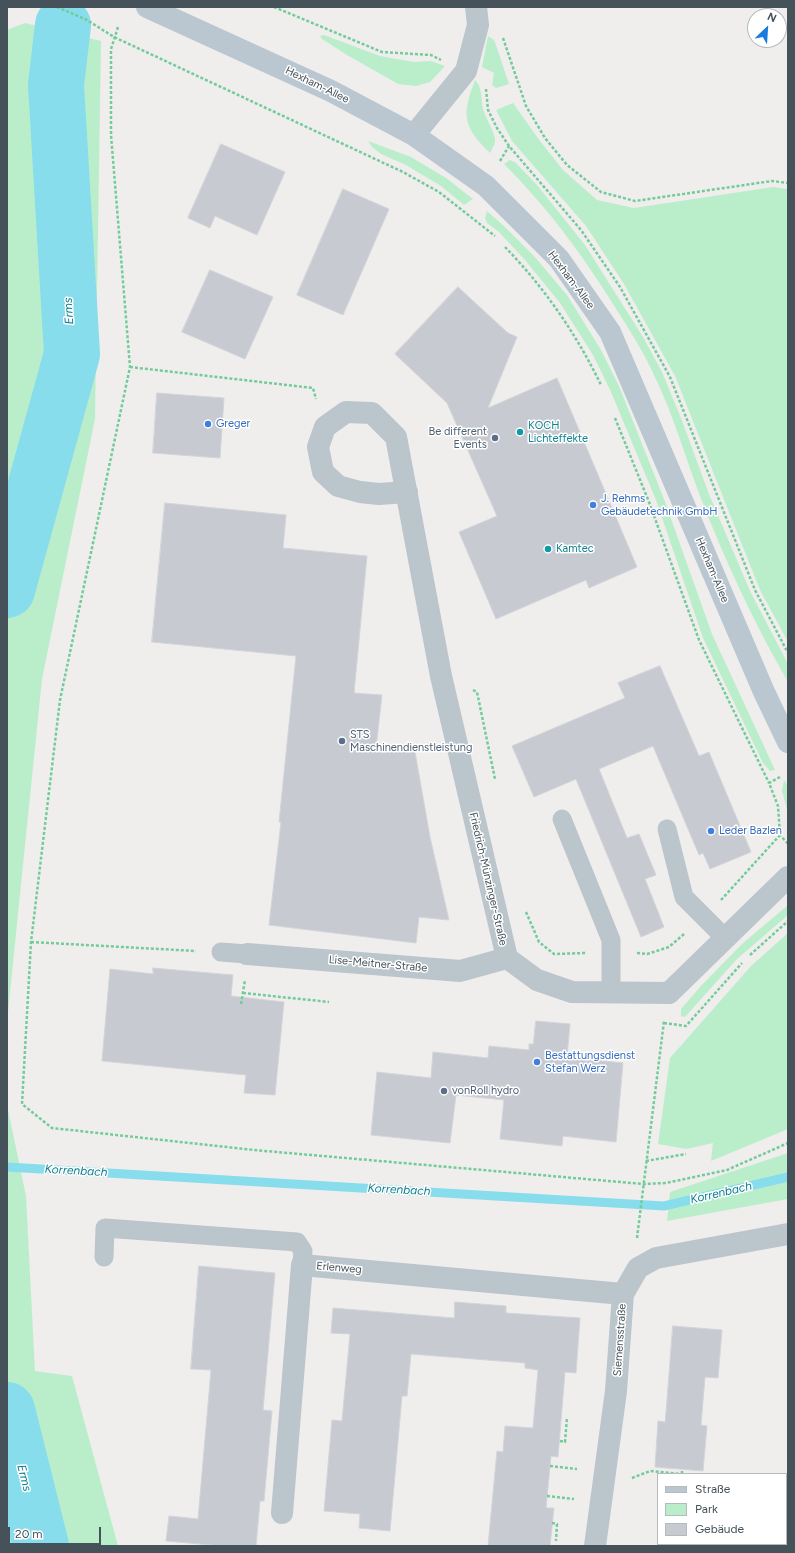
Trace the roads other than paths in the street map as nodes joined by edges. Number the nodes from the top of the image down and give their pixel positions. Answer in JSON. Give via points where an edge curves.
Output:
{"nodes":[{"id":1,"x":147,"y":7,"type":"edge"},
{"id":2,"x":477,"y":16,"type":"edge"},
{"id":3,"x":414,"y":135,"type":"junction"},
{"id":4,"x":407,"y":492,"type":"junction"},
{"id":5,"x":788,"y":742,"type":"edge"},
{"id":6,"x":562,"y":819,"type":"dead end"},
{"id":7,"x":667,"y":829,"type":"dead end"},
{"id":8,"x":788,"y":877,"type":"edge"},
{"id":9,"x":725,"y":938,"type":"junction"},
{"id":10,"x":221,"y":952,"type":"road end"},
{"id":11,"x":248,"y":954,"type":"joint"},
{"id":12,"x":507,"y":958,"type":"junction"},
{"id":13,"x":611,"y":993,"type":"junction"},
{"id":14,"x":788,"y":1234,"type":"edge"},
{"id":15,"x":104,"y":1257,"type":"dead end"},
{"id":16,"x":302,"y":1265,"type":"junction"},
{"id":17,"x":623,"y":1294,"type":"junction"},
{"id":18,"x":282,"y":1513,"type":"dead end"},
{"id":19,"x":595,"y":1546,"type":"edge"}],
"edges":[{"from":1,"to":3,"type":"main road","name":"Hexham-Allee","via":[[331,91]]},
{"from":2,"to":3,"type":"street","via":[[466,71]]},
{"from":3,"to":5,"type":"main road","name":"Hexham-Allee","via":[[486,186],[559,259],[610,332]]},
{"from":4,"to":4,"type":"street","name":"Friedrich-Münzinger-Straße","via":[[396,437],[372,413],[346,412],[325,427],[318,447],[323,472],[338,486],[379,494]]},
{"from":4,"to":12,"type":"street","name":"Friedrich-Münzinger-Straße","via":[[441,676]]},
{"from":6,"to":13,"type":"lane","via":[[611,940]]},
{"from":7,"to":9,"type":"lane","via":[[684,896]]},
{"from":8,"to":9,"type":"street","name":"Friedrich-Münzinger-Straße"},
{"from":9,"to":13,"type":"street","name":"Friedrich-Münzinger-Straße","via":[[669,993]]},
{"from":10,"to":11,"type":"lane"},
{"from":11,"to":12,"type":"street","name":"Lise-Meitner-Straße","via":[[460,971]]},
{"from":12,"to":13,"type":"street","name":"Friedrich-Münzinger-Straße","via":[[537,980],[572,992]]},
{"from":14,"to":17,"type":"street","name":"Siemensstraße","via":[[656,1258],[638,1268]]},
{"from":15,"to":16,"type":"lane","via":[[106,1228],[293,1241],[297,1242],[303,1251]]},
{"from":16,"to":17,"type":"street","name":"Erlenweg"},
{"from":16,"to":18,"type":"street","name":"Erlenweg"},
{"from":17,"to":19,"type":"street","name":"Siemensstraße","via":[[616,1391]]}]}
